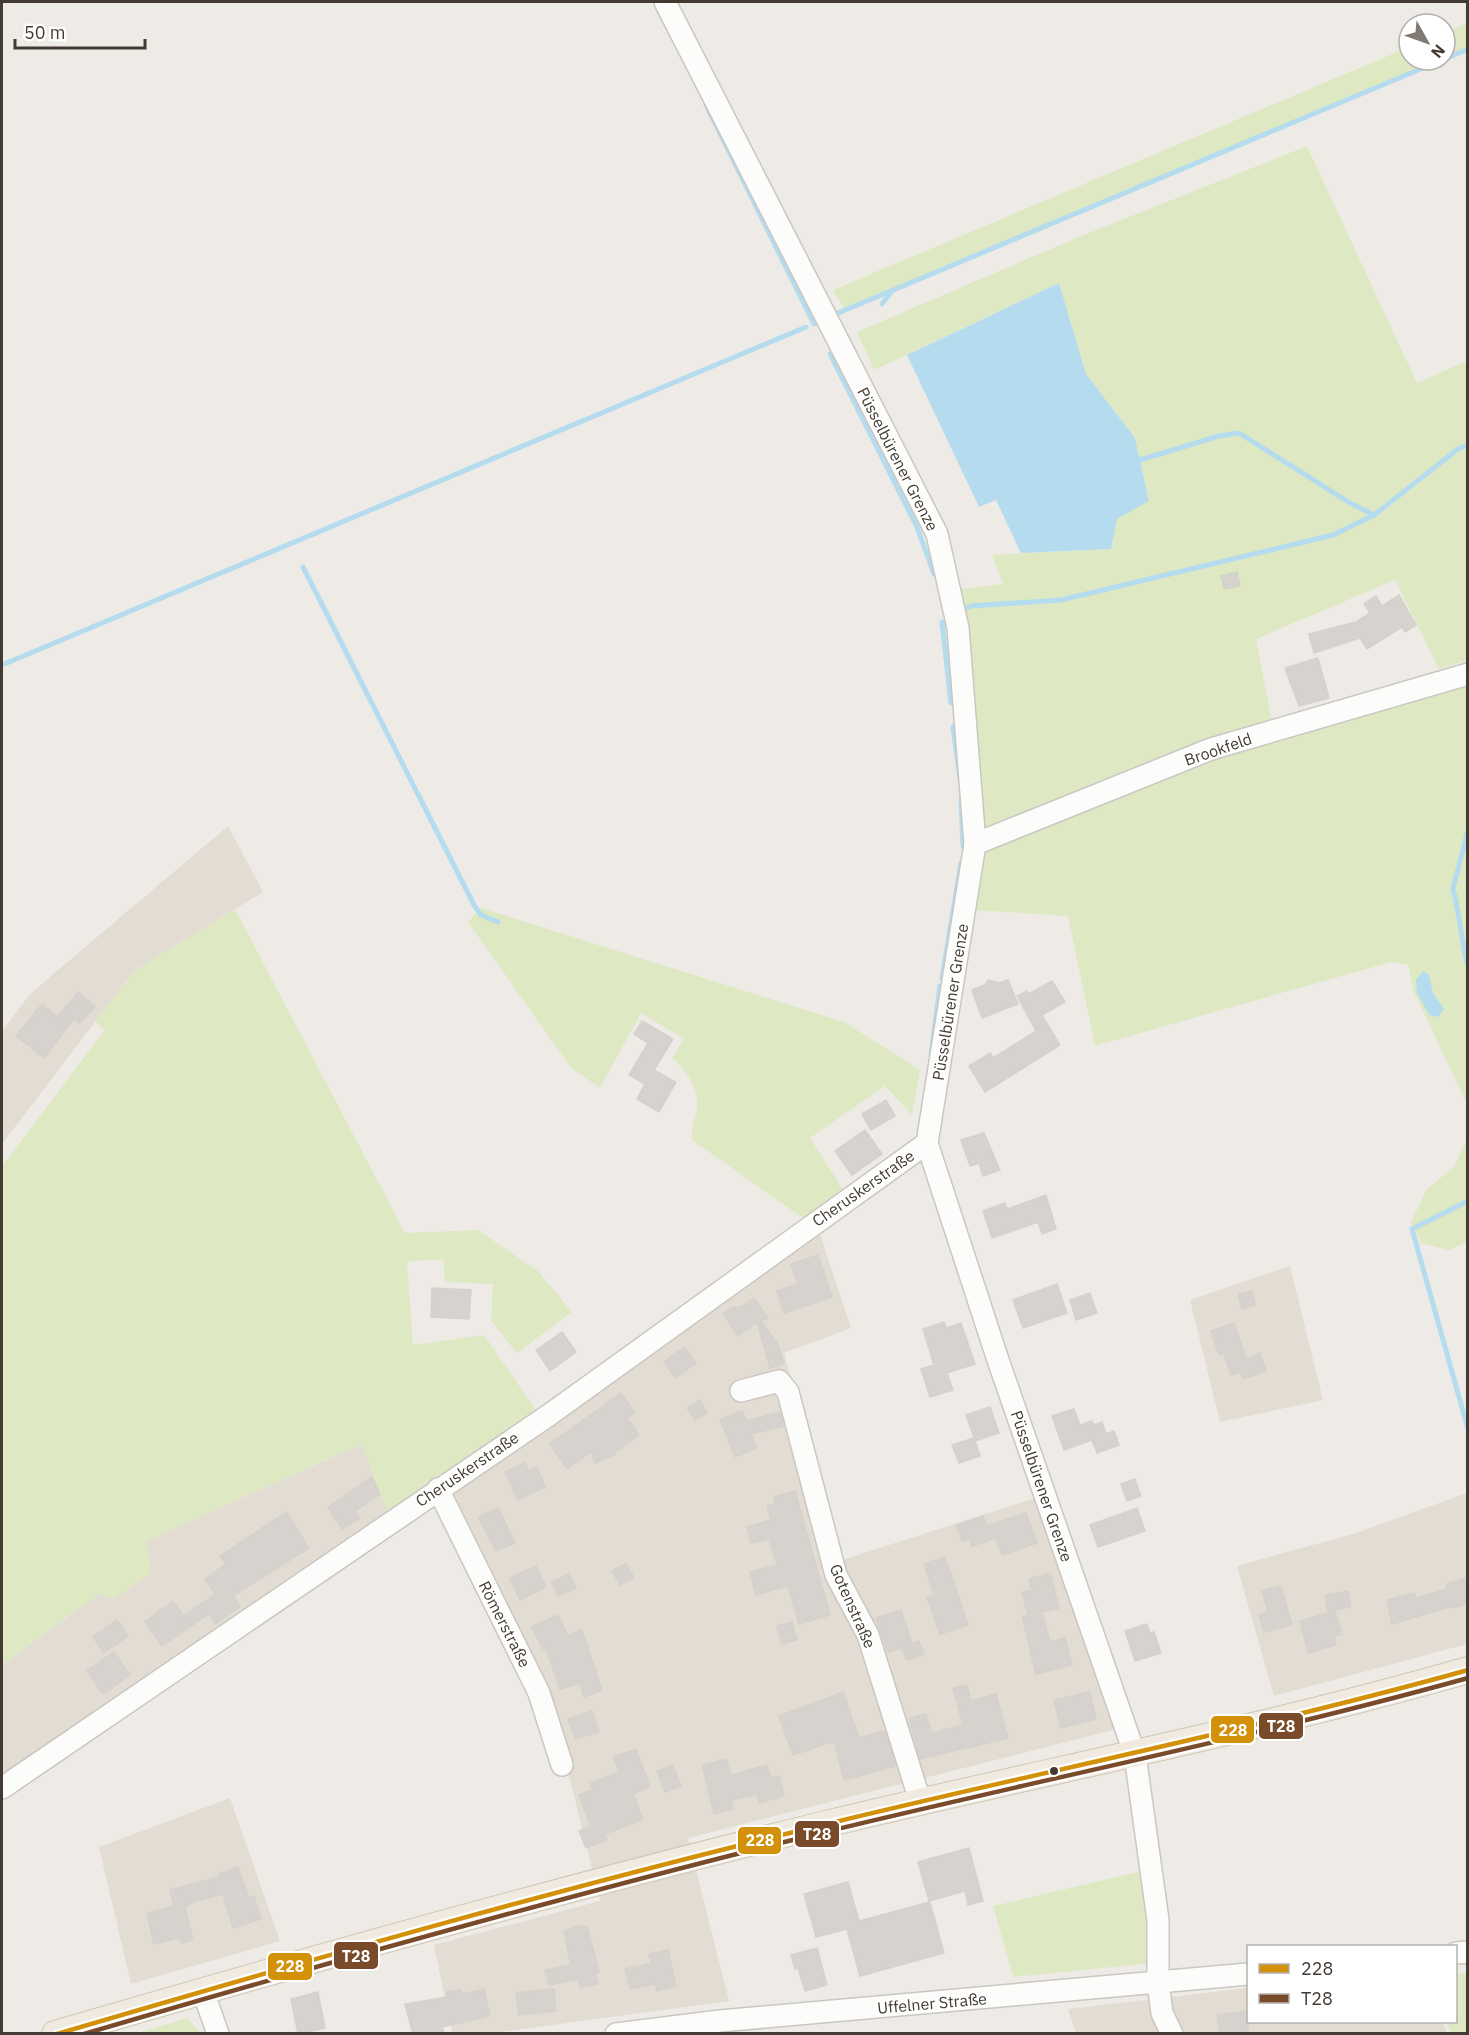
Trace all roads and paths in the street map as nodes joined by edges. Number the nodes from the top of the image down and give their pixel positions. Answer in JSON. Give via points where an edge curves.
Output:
{"nodes":[{"id":1,"x":666,"y":2,"type":"edge"},
{"id":2,"x":1467,"y":674,"type":"edge"},
{"id":3,"x":975,"y":844,"type":"junction"},
{"id":4,"x":927,"y":1143,"type":"junction"},
{"id":5,"x":741,"y":1391,"type":"dead end"},
{"id":6,"x":438,"y":1489,"type":"junction"},
{"id":7,"x":1467,"y":1670,"type":"edge"},
{"id":8,"x":1134,"y":1755,"type":"junction"},
{"id":9,"x":562,"y":1765,"type":"dead end"},
{"id":10,"x":2,"y":1788,"type":"edge"},
{"id":11,"x":920,"y":1801,"type":"junction"},
{"id":12,"x":1247,"y":1974,"type":"edge"},
{"id":13,"x":1158,"y":1982,"type":"junction"},
{"id":14,"x":202,"y":1991,"type":"junction"},
{"id":15,"x":55,"y":2034,"type":"edge"},
{"id":16,"x":218,"y":2034,"type":"edge"},
{"id":17,"x":616,"y":2034,"type":"edge"},
{"id":18,"x":1172,"y":2034,"type":"edge"}],
"edges":[{"from":1,"to":3,"type":"street","name":"Püsselbürener Grenze","via":[[937,534],[958,628]]},
{"from":2,"to":3,"type":"street","name":"Brookfeld","via":[[1211,749]]},
{"from":3,"to":4,"type":"street","name":"Püsselbürener Grenze"},
{"from":4,"to":6,"type":"street","name":"Cheruskerstraße","via":[[549,1415]]},
{"from":4,"to":8,"type":"street","name":"Püsselbürener Grenze"},
{"from":5,"to":11,"type":"street","name":"Gotenstraße","via":[[779,1381],[788,1392],[836,1575],[868,1635]]},
{"from":6,"to":9,"type":"street","name":"Römerstraße","via":[[539,1693]]},
{"from":6,"to":10,"type":"street","name":"Cheruskerstraße"},
{"from":7,"to":8,"type":"main road","via":[[1351,1703]]},
{"from":8,"to":11,"type":"main road"},
{"from":8,"to":13,"type":"street","name":"Püsselbürener Grenze","via":[[1158,1920]]},
{"from":11,"to":14,"type":"main road","via":[[524,1900]]},
{"from":12,"to":13,"type":"street","name":"Uffelner Straße"},
{"from":13,"to":17,"type":"street","name":"Uffelner Straße","via":[[720,2021]]},
{"from":13,"to":18,"type":"street","name":"Püsselbürener Grenze","via":[[1162,2013]]},
{"from":14,"to":15,"type":"main road"},
{"from":14,"to":16,"type":"street"}]}
